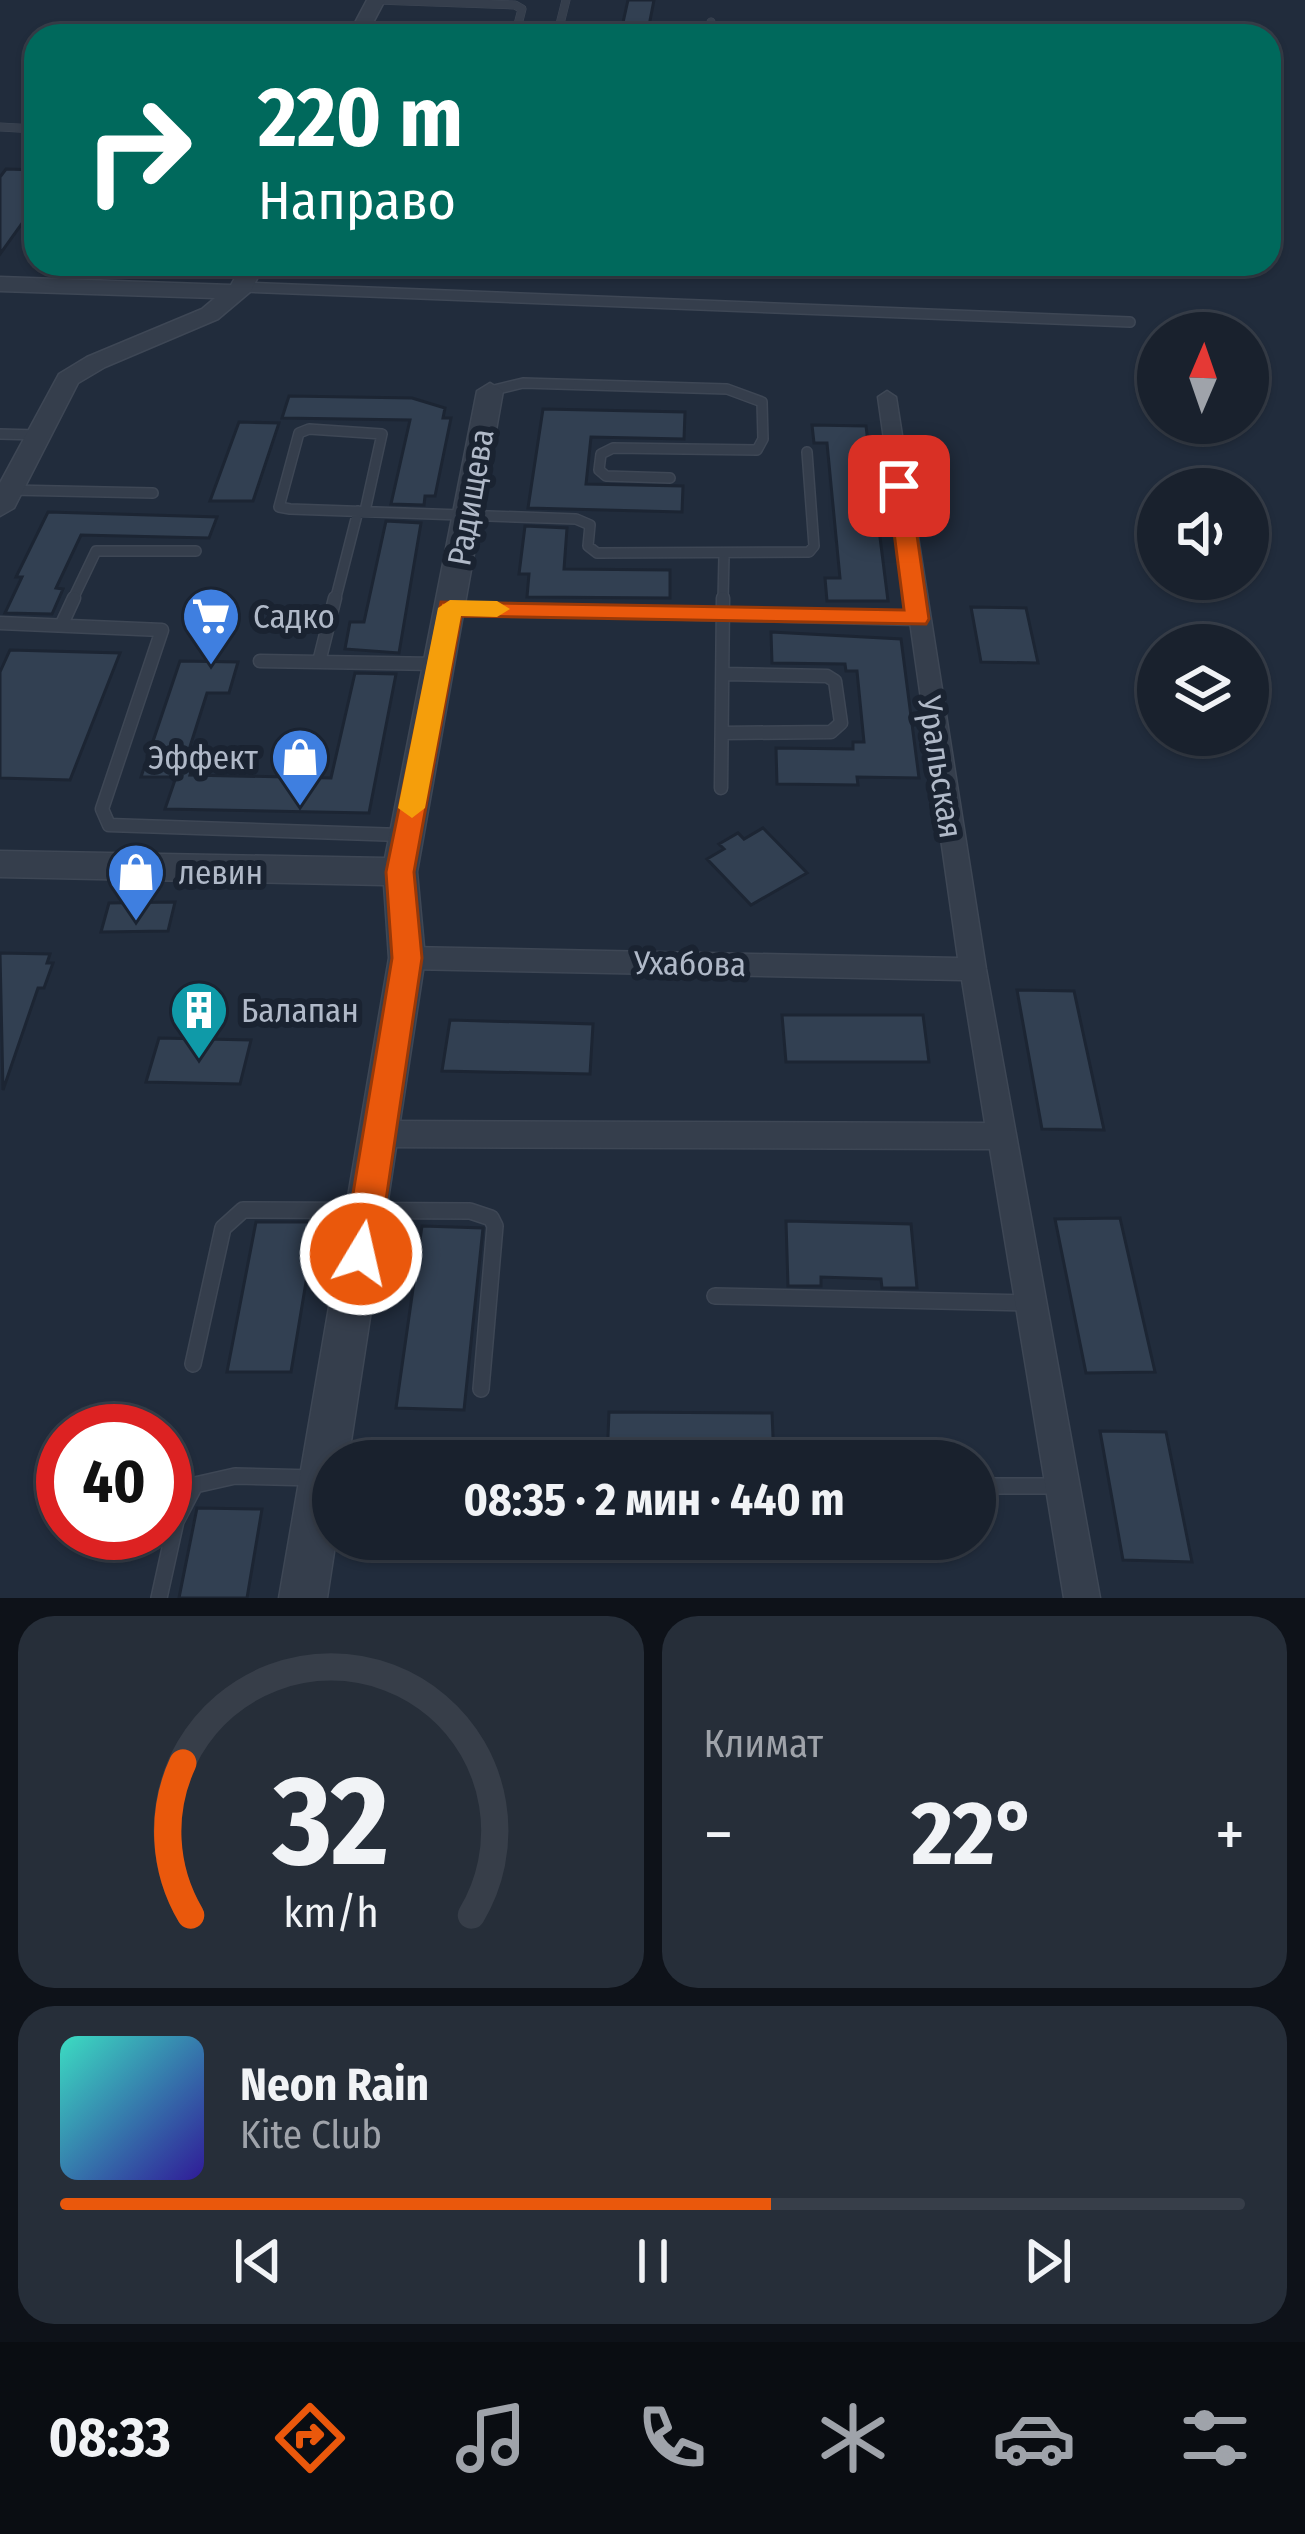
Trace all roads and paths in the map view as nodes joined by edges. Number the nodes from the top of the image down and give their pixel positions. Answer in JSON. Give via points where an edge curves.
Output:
{"nodes":[{"id":1,"x":376,"y":0,"type":"edge"},
{"id":2,"x":518,"y":24,"type":"edge"},
{"id":3,"x":247,"y":276,"type":"edge"},
{"id":4,"x":0,"y":284,"type":"edge"},
{"id":5,"x":239,"y":290,"type":"junction"},
{"id":6,"x":1130,"y":322,"type":"dead end"},
{"id":7,"x":490,"y":392,"type":"joint"},
{"id":8,"x":886,"y":397,"type":"dead end"},
{"id":9,"x":0,"y":434,"type":"edge"},
{"id":10,"x":38,"y":435,"type":"junction"},
{"id":11,"x":807,"y":452,"type":"dead end"},
{"id":12,"x":670,"y":478,"type":"dead end"},
{"id":13,"x":153,"y":493,"type":"dead end"},
{"id":14,"x":5,"y":500,"type":"edge"},
{"id":15,"x":361,"y":511,"type":"junction"},
{"id":16,"x":467,"y":515,"type":"junction"},
{"id":17,"x":196,"y":551,"type":"dead end"},
{"id":18,"x":724,"y":556,"type":"junction"},
{"id":19,"x":450,"y":608,"type":"junction"},
{"id":20,"x":725,"y":612,"type":"junction"},
{"id":21,"x":917,"y":619,"type":"junction"},
{"id":22,"x":0,"y":623,"type":"edge"},
{"id":23,"x":62,"y":624,"type":"junction"},
{"id":24,"x":260,"y":661,"type":"dead end"},
{"id":25,"x":319,"y":662,"type":"junction"},
{"id":26,"x":439,"y":664,"type":"junction"},
{"id":27,"x":724,"y":674,"type":"junction"},
{"id":28,"x":722,"y":734,"type":"junction"},
{"id":29,"x":721,"y":788,"type":"dead end"},
{"id":30,"x":403,"y":854,"type":"junction"},
{"id":31,"x":0,"y":864,"type":"edge"},
{"id":32,"x":407,"y":958,"type":"junction"},
{"id":33,"x":973,"y":969,"type":"junction"},
{"id":34,"x":381,"y":1134,"type":"junction"},
{"id":35,"x":1002,"y":1136,"type":"junction"},
{"id":36,"x":368,"y":1209,"type":"junction"},
{"id":37,"x":715,"y":1296,"type":"dead end"},
{"id":38,"x":1031,"y":1303,"type":"junction"},
{"id":39,"x":193,"y":1364,"type":"dead end"},
{"id":40,"x":481,"y":1389,"type":"dead end"},
{"id":41,"x":334,"y":1440,"type":"edge"},
{"id":42,"x":312,"y":1479,"type":"edge"},
{"id":43,"x":996,"y":1486,"type":"edge"},
{"id":44,"x":1063,"y":1486,"type":"junction"},
{"id":45,"x":312,"y":1555,"type":"edge"},
{"id":46,"x":1082,"y":1597,"type":"edge"},
{"id":47,"x":159,"y":1598,"type":"edge"},
{"id":48,"x":303,"y":1598,"type":"edge"}],
"edges":[{"from":1,"to":2,"type":"lane","via":[[515,4],[522,9]]},
{"from":3,"to":5,"type":"street"},
{"from":4,"to":5,"type":"street"},
{"from":5,"to":6,"type":"lane"},
{"from":5,"to":10,"type":"street","via":[[196,322],[75,373]]},
{"from":7,"to":12,"type":"lane","via":[[523,382],[705,388],[740,391],[762,403],[758,450],[601,454],[606,476]]},
{"from":7,"to":16,"type":"street","name":"Радищева"},
{"from":8,"to":21,"type":"street","name":"Уральская"},
{"from":9,"to":10,"type":"lane"},
{"from":10,"to":14,"type":"street"},
{"from":11,"to":18,"type":"lane","via":[[812,549]]},
{"from":13,"to":14,"type":"lane"},
{"from":15,"to":15,"type":"lane","via":[[382,434],[303,431],[279,507]]},
{"from":15,"to":16,"type":"lane"},
{"from":15,"to":25,"type":"lane"},
{"from":16,"to":18,"type":"lane","via":[[584,520],[597,553]]},
{"from":16,"to":19,"type":"street","name":"Радищева"},
{"from":17,"to":23,"type":"lane","via":[[96,551]]},
{"from":18,"to":20,"type":"lane"},
{"from":19,"to":20,"type":"lane"},
{"from":19,"to":26,"type":"street","name":"Радищева"},
{"from":20,"to":21,"type":"lane"},
{"from":20,"to":27,"type":"lane"},
{"from":21,"to":33,"type":"street","name":"Уральская"},
{"from":22,"to":23,"type":"lane"},
{"from":23,"to":30,"type":"lane","via":[[164,634],[102,809],[109,825]]},
{"from":24,"to":25,"type":"lane"},
{"from":25,"to":26,"type":"lane"},
{"from":26,"to":30,"type":"street","name":"Радищева"},
{"from":27,"to":28,"type":"lane"},
{"from":27,"to":28,"type":"lane","via":[[826,676],[835,681],[841,723],[831,732]]},
{"from":28,"to":29,"type":"lane"},
{"from":30,"to":31,"type":"street"},
{"from":30,"to":32,"type":"street","name":"Радищева"},
{"from":32,"to":33,"type":"street","name":"Ухабова"},
{"from":32,"to":34,"type":"street","name":"Радищева"},
{"from":33,"to":35,"type":"street","name":"Уральская"},
{"from":34,"to":35,"type":"street"},
{"from":34,"to":36,"type":"street","name":"Радищева"},
{"from":35,"to":38,"type":"street","name":"Уральская"},
{"from":36,"to":39,"type":"lane","via":[[259,1208],[230,1218]]},
{"from":36,"to":40,"type":"lane","via":[[491,1218]]},
{"from":36,"to":41,"type":"street","name":"Радищева"},
{"from":37,"to":38,"type":"lane"},
{"from":38,"to":44,"type":"street","name":"Уральская"},
{"from":42,"to":47,"type":"lane","via":[[197,1479],[179,1507]]},
{"from":43,"to":44,"type":"lane"},
{"from":44,"to":46,"type":"street","name":"Уральская"},
{"from":45,"to":48,"type":"street","name":"Радищева"}]}
